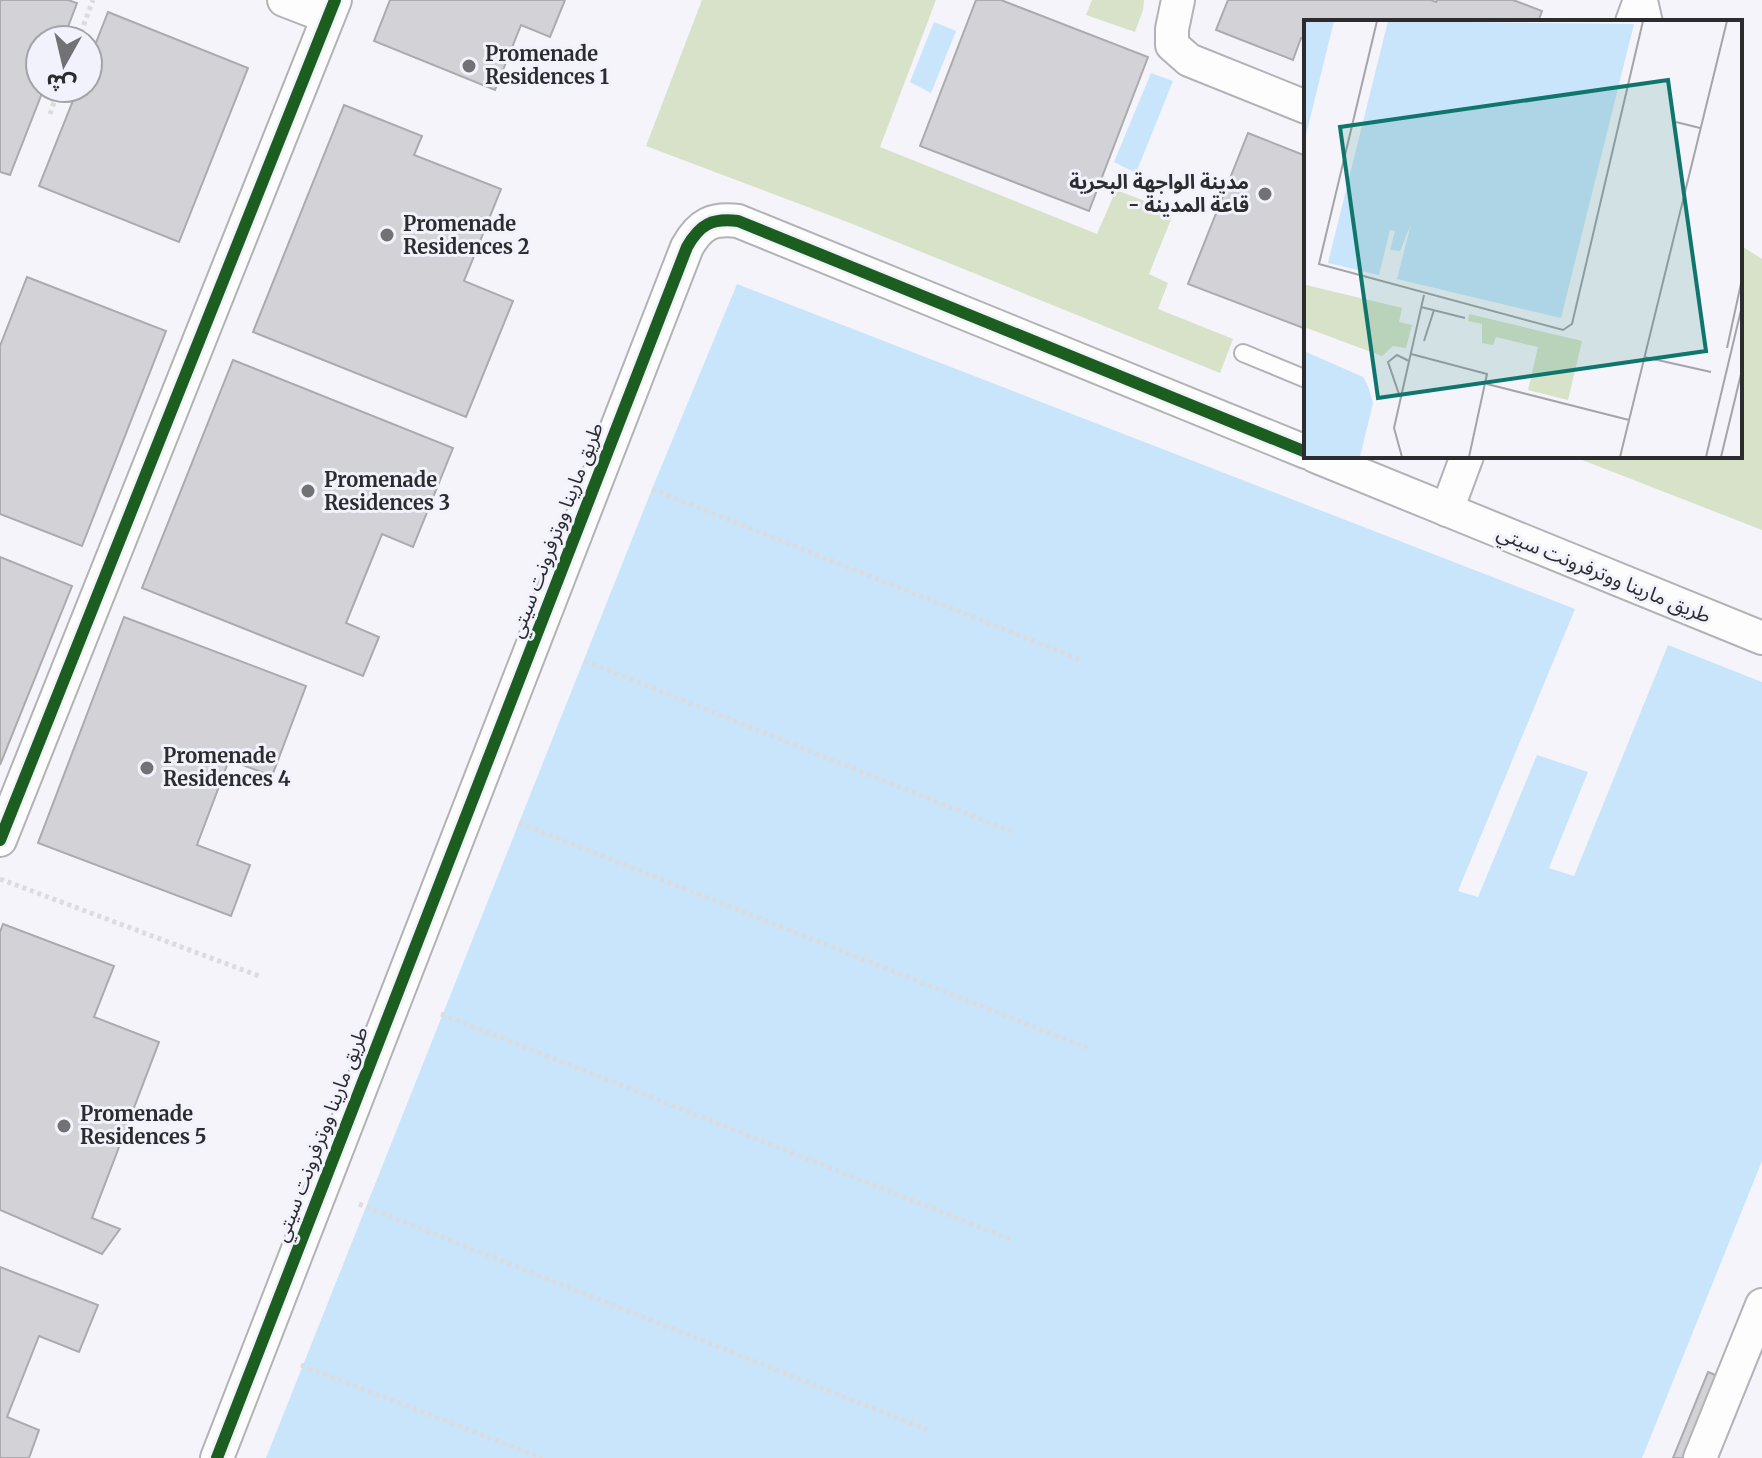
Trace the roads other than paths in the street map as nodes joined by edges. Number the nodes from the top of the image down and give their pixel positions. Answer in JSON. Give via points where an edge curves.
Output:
{"nodes":[{"id":1,"x":284,"y":0,"type":"edge"},
{"id":2,"x":1178,"y":0,"type":"edge"},
{"id":3,"x":1640,"y":0,"type":"edge"},
{"id":4,"x":1649,"y":0,"type":"edge"},
{"id":5,"x":332,"y":8,"type":"edge"},
{"id":6,"x":1633,"y":20,"type":"edge"},
{"id":7,"x":1654,"y":20,"type":"edge"},
{"id":8,"x":1304,"y":106,"type":"edge"},
{"id":9,"x":1243,"y":353,"type":"dead end"},
{"id":10,"x":1304,"y":378,"type":"edge"},
{"id":11,"x":1304,"y":451,"type":"edge"},
{"id":12,"x":1320,"y":458,"type":"edge"},
{"id":13,"x":1466,"y":458,"type":"edge"},
{"id":14,"x":1447,"y":510,"type":"junction"},
{"id":15,"x":1762,"y":638,"type":"edge"},
{"id":16,"x":0,"y":840,"type":"edge"},
{"id":17,"x":1762,"y":1305,"type":"edge"},
{"id":18,"x":217,"y":1458,"type":"edge"},
{"id":19,"x":1700,"y":1458,"type":"edge"}],
"edges":[{"from":1,"to":5,"type":"street"},
{"from":2,"to":8,"type":"street","via":[[1172,45],[1189,60]]},
{"from":3,"to":6,"type":"street"},
{"from":4,"to":7,"type":"lane"},
{"from":5,"to":16,"type":"street"},
{"from":9,"to":10,"type":"lane"},
{"from":11,"to":18,"type":"street","name":"طريق مارينا ووترفرونت سيتي","via":[[738,221],[707,223],[694,233]]},
{"from":12,"to":14,"type":"street","name":"طريق مارينا ووترفرونت سيتي"},
{"from":13,"to":14,"type":"street"},
{"from":14,"to":15,"type":"street","name":"طريق مارينا ووترفرونت سيتي"},
{"from":17,"to":19,"type":"street"}]}
